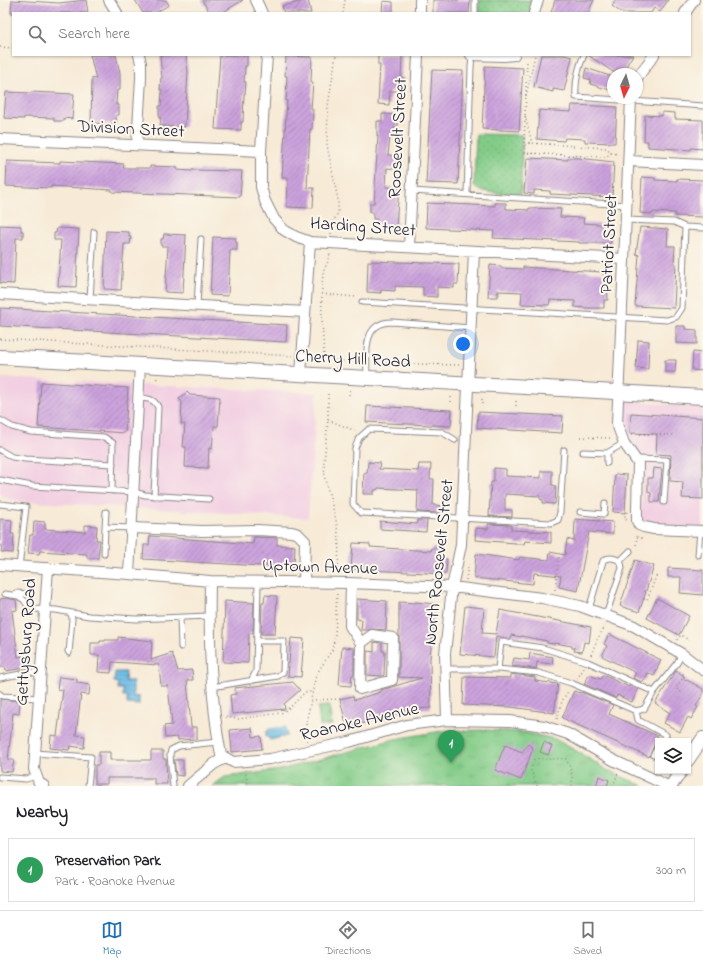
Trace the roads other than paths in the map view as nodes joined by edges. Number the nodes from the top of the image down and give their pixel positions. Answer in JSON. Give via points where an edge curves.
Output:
{"nodes":[{"id":1,"x":109,"y":0,"type":"edge"},
{"id":2,"x":256,"y":0,"type":"edge"},
{"id":3,"x":420,"y":0,"type":"edge"},
{"id":4,"x":475,"y":0,"type":"edge"},
{"id":5,"x":538,"y":0,"type":"edge"},
{"id":6,"x":694,"y":0,"type":"edge"},
{"id":7,"x":116,"y":12,"type":"edge"},
{"id":8,"x":262,"y":12,"type":"edge"},
{"id":9,"x":420,"y":12,"type":"edge"},
{"id":10,"x":475,"y":12,"type":"edge"},
{"id":11,"x":534,"y":12,"type":"edge"},
{"id":12,"x":686,"y":12,"type":"edge"},
{"id":13,"x":139,"y":56,"type":"edge"},
{"id":14,"x":267,"y":56,"type":"edge"},
{"id":15,"x":418,"y":56,"type":"edge"},
{"id":16,"x":472,"y":56,"type":"edge"},
{"id":17,"x":584,"y":56,"type":"edge"},
{"id":18,"x":653,"y":56,"type":"edge"},
{"id":19,"x":643,"y":70,"type":"edge"},
{"id":20,"x":607,"y":99,"type":"edge"},
{"id":21,"x":643,"y":101,"type":"edge"},
{"id":22,"x":631,"y":104,"type":"edge"},
{"id":23,"x":703,"y":106,"type":"edge"},
{"id":24,"x":0,"y":139,"type":"edge"},
{"id":25,"x":137,"y":146,"type":"junction"},
{"id":26,"x":261,"y":151,"type":"junction"},
{"id":27,"x":629,"y":162,"type":"junction"},
{"id":28,"x":703,"y":166,"type":"edge"},
{"id":29,"x":412,"y":191,"type":"junction"},
{"id":30,"x":467,"y":194,"type":"junction"},
{"id":31,"x":627,"y":205,"type":"junction"},
{"id":32,"x":626,"y":220,"type":"junction"},
{"id":33,"x":685,"y":227,"type":"junction"},
{"id":34,"x":703,"y":228,"type":"edge"},
{"id":35,"x":94,"y":232,"type":"dead end"},
{"id":36,"x":201,"y":239,"type":"dead end"},
{"id":37,"x":310,"y":242,"type":"junction"},
{"id":38,"x":409,"y":247,"type":"junction"},
{"id":39,"x":474,"y":251,"type":"junction"},
{"id":40,"x":624,"y":259,"type":"junction"},
{"id":41,"x":0,"y":294,"type":"edge"},
{"id":42,"x":90,"y":299,"type":"junction"},
{"id":43,"x":362,"y":302,"type":"road end"},
{"id":44,"x":197,"y":305,"type":"junction"},
{"id":45,"x":471,"y":308,"type":"junction"},
{"id":46,"x":305,"y":312,"type":"junction"},
{"id":47,"x":622,"y":317,"type":"junction"},
{"id":48,"x":470,"y":328,"type":"junction"},
{"id":49,"x":0,"y":357,"type":"edge"},
{"id":50,"x":140,"y":365,"type":"junction"},
{"id":51,"x":301,"y":374,"type":"junction"},
{"id":52,"x":366,"y":378,"type":"junction"},
{"id":53,"x":468,"y":384,"type":"junction"},
{"id":54,"x":619,"y":391,"type":"junction"},
{"id":55,"x":703,"y":397,"type":"edge"},
{"id":56,"x":138,"y":398,"type":"junction"},
{"id":57,"x":0,"y":420,"type":"edge"},
{"id":58,"x":455,"y":440,"type":"dead end"},
{"id":59,"x":619,"y":441,"type":"junction"},
{"id":60,"x":0,"y":450,"type":"edge"},
{"id":61,"x":564,"y":450,"type":"dead end"},
{"id":62,"x":583,"y":452,"type":"dead end"},
{"id":63,"x":608,"y":453,"type":"junction"},
{"id":64,"x":635,"y":459,"type":"junction"},
{"id":65,"x":607,"y":463,"type":"dead end"},
{"id":66,"x":113,"y":464,"type":"junction"},
{"id":67,"x":0,"y":480,"type":"edge"},
{"id":68,"x":112,"y":491,"type":"junction"},
{"id":69,"x":134,"y":492,"type":"junction"},
{"id":70,"x":154,"y":496,"type":"junction"},
{"id":71,"x":209,"y":499,"type":"dead end"},
{"id":72,"x":664,"y":502,"type":"dead end"},
{"id":73,"x":0,"y":504,"type":"edge"},
{"id":74,"x":605,"y":504,"type":"dead end"},
{"id":75,"x":106,"y":512,"type":"dead end"},
{"id":76,"x":580,"y":512,"type":"dead end"},
{"id":77,"x":463,"y":518,"type":"junction"},
{"id":78,"x":105,"y":527,"type":"junction"},
{"id":79,"x":132,"y":528,"type":"junction"},
{"id":80,"x":701,"y":531,"type":"edge"},
{"id":81,"x":630,"y":551,"type":"dead end"},
{"id":82,"x":104,"y":554,"type":"dead end"},
{"id":83,"x":698,"y":555,"type":"dead end"},
{"id":84,"x":620,"y":561,"type":"junction"},
{"id":85,"x":0,"y":565,"type":"edge"},
{"id":86,"x":19,"y":567,"type":"junction"},
{"id":87,"x":48,"y":568,"type":"junction"},
{"id":88,"x":129,"y":574,"type":"junction"},
{"id":89,"x":210,"y":581,"type":"junction"},
{"id":90,"x":258,"y":582,"type":"junction"},
{"id":91,"x":304,"y":582,"type":"junction"},
{"id":92,"x":351,"y":584,"type":"junction"},
{"id":93,"x":452,"y":587,"type":"junction"},
{"id":94,"x":29,"y":594,"type":"dead end"},
{"id":95,"x":2,"y":595,"type":"edge"},
{"id":96,"x":589,"y":609,"type":"junction"},
{"id":97,"x":45,"y":610,"type":"junction"},
{"id":98,"x":72,"y":614,"type":"junction"},
{"id":99,"x":209,"y":616,"type":"junction"},
{"id":100,"x":180,"y":618,"type":"junction"},
{"id":101,"x":606,"y":619,"type":"junction"},
{"id":102,"x":257,"y":641,"type":"junction"},
{"id":103,"x":361,"y":643,"type":"junction"},
{"id":104,"x":181,"y":647,"type":"dead end"},
{"id":105,"x":68,"y":651,"type":"dead end"},
{"id":106,"x":682,"y":654,"type":"junction"},
{"id":107,"x":446,"y":669,"type":"junction"},
{"id":108,"x":498,"y":669,"type":"junction"},
{"id":109,"x":703,"y":670,"type":"edge"},
{"id":110,"x":41,"y":673,"type":"junction"},
{"id":111,"x":0,"y":678,"type":"edge"},
{"id":112,"x":251,"y":680,"type":"junction"},
{"id":113,"x":212,"y":686,"type":"junction"},
{"id":114,"x":654,"y":692,"type":"junction"},
{"id":115,"x":0,"y":694,"type":"edge"},
{"id":116,"x":38,"y":698,"type":"junction"},
{"id":117,"x":636,"y":711,"type":"junction"},
{"id":118,"x":447,"y":720,"type":"junction"},
{"id":119,"x":664,"y":738,"type":"edge"},
{"id":120,"x":703,"y":738,"type":"edge"},
{"id":121,"x":218,"y":742,"type":"junction"},
{"id":122,"x":655,"y":752,"type":"edge"},
{"id":123,"x":34,"y":753,"type":"junction"},
{"id":124,"x":653,"y":755,"type":"dead end"},
{"id":125,"x":691,"y":756,"type":"edge"},
{"id":126,"x":225,"y":758,"type":"junction"},
{"id":127,"x":679,"y":774,"type":"edge"},
{"id":128,"x":36,"y":776,"type":"junction"},
{"id":129,"x":0,"y":777,"type":"edge"},
{"id":130,"x":44,"y":786,"type":"edge"},
{"id":131,"x":88,"y":786,"type":"edge"},
{"id":132,"x":173,"y":786,"type":"edge"},
{"id":133,"x":188,"y":786,"type":"edge"},
{"id":134,"x":669,"y":786,"type":"edge"}],
"edges":[{"from":1,"to":7,"type":"street"},
{"from":2,"to":8,"type":"street"},
{"from":3,"to":9,"type":"street"},
{"from":4,"to":10,"type":"lane"},
{"from":5,"to":11,"type":"street"},
{"from":6,"to":12,"type":"street"},
{"from":13,"to":25,"type":"street","via":[[141,78]]},
{"from":14,"to":26,"type":"street","name":"Harding Street"},
{"from":15,"to":29,"type":"street","name":"Roosevelt Street"},
{"from":16,"to":30,"type":"lane"},
{"from":17,"to":20,"type":"lane","via":[[579,65],[576,97]]},
{"from":18,"to":19,"type":"street"},
{"from":21,"to":23,"type":"lane"},
{"from":22,"to":27,"type":"street","name":"Patriot Street"},
{"from":24,"to":25,"type":"street","name":"Division Street"},
{"from":25,"to":26,"type":"street","name":"Division Street"},
{"from":26,"to":37,"type":"street","name":"Harding Street","via":[[261,187],[274,219],[290,234]]},
{"from":27,"to":28,"type":"street"},
{"from":27,"to":31,"type":"street","name":"Patriot Street"},
{"from":29,"to":30,"type":"lane"},
{"from":29,"to":38,"type":"street","name":"Roosevelt Street"},
{"from":30,"to":31,"type":"lane"},
{"from":31,"to":32,"type":"street","name":"Patriot Street"},
{"from":32,"to":33,"type":"lane","via":[[674,222]]},
{"from":32,"to":40,"type":"street","name":"Patriot Street"},
{"from":33,"to":34,"type":"lane"},
{"from":33,"to":47,"type":"lane","via":[[682,308],[676,317],[667,320]]},
{"from":35,"to":42,"type":"lane"},
{"from":36,"to":44,"type":"lane"},
{"from":37,"to":38,"type":"street","name":"Harding Street"},
{"from":37,"to":46,"type":"street"},
{"from":38,"to":39,"type":"street","name":"Harding Street"},
{"from":39,"to":40,"type":"street","name":"Harding Street"},
{"from":39,"to":45,"type":"street"},
{"from":40,"to":47,"type":"street","name":"Patriot Street"},
{"from":41,"to":42,"type":"street"},
{"from":42,"to":44,"type":"street"},
{"from":43,"to":45,"type":"lane"},
{"from":44,"to":46,"type":"street"},
{"from":45,"to":47,"type":"lane"},
{"from":45,"to":48,"type":"street"},
{"from":46,"to":51,"type":"street"},
{"from":47,"to":54,"type":"street","name":"Patriot Street"},
{"from":48,"to":52,"type":"lane","via":[[392,322],[381,324],[370,334]]},
{"from":48,"to":53,"type":"street"},
{"from":49,"to":50,"type":"main road","name":"Cherry Hill Road"},
{"from":50,"to":51,"type":"main road","name":"Cherry Hill Road"},
{"from":50,"to":56,"type":"street"},
{"from":51,"to":52,"type":"main road","name":"Cherry Hill Road"},
{"from":52,"to":53,"type":"main road","name":"Cherry Hill Road"},
{"from":53,"to":54,"type":"main road","name":"Cherry Hill Road"},
{"from":53,"to":77,"type":"street","name":"North Roosevelt Street"},
{"from":54,"to":55,"type":"main road","name":"Cherry Hill Road"},
{"from":54,"to":59,"type":"street","name":"Patriot Street"},
{"from":56,"to":69,"type":"street"},
{"from":56,"to":70,"type":"lane","via":[[150,399],[156,402],[158,407]]},
{"from":57,"to":66,"type":"lane","via":[[12,427],[31,432],[104,437],[113,443]]},
{"from":58,"to":77,"type":"lane","via":[[442,432],[369,429],[359,438],[355,448],[353,504],[361,513]]},
{"from":59,"to":63,"type":"lane"},
{"from":59,"to":64,"type":"street","name":"Patriot Street"},
{"from":60,"to":66,"type":"lane","via":[[12,457],[25,459]]},
{"from":61,"to":77,"type":"lane","via":[[558,520],[551,523]]},
{"from":62,"to":63,"type":"lane"},
{"from":63,"to":65,"type":"lane"},
{"from":64,"to":72,"type":"lane","via":[[667,460]]},
{"from":64,"to":80,"type":"street","via":[[638,463],[639,525],[654,529]]},
{"from":66,"to":68,"type":"lane"},
{"from":67,"to":68,"type":"lane","via":[[32,486]]},
{"from":68,"to":69,"type":"lane"},
{"from":69,"to":70,"type":"lane"},
{"from":69,"to":79,"type":"street"},
{"from":70,"to":71,"type":"lane"},
{"from":73,"to":86,"type":"lane","via":[[26,507]]},
{"from":74,"to":76,"type":"lane","via":[[604,514]]},
{"from":75,"to":78,"type":"lane"},
{"from":77,"to":93,"type":"street","name":"North Roosevelt Street","via":[[461,545]]},
{"from":78,"to":79,"type":"lane"},
{"from":78,"to":82,"type":"lane"},
{"from":79,"to":88,"type":"street"},
{"from":79,"to":91,"type":"street","via":[[292,532],[305,541]]},
{"from":80,"to":83,"type":"lane"},
{"from":81,"to":84,"type":"lane"},
{"from":84,"to":96,"type":"lane","via":[[605,559]]},
{"from":84,"to":101,"type":"lane","via":[[622,568]]},
{"from":85,"to":86,"type":"street","name":"Uptown Avenue"},
{"from":86,"to":87,"type":"street","name":"Uptown Avenue"},
{"from":87,"to":88,"type":"street","name":"Uptown Avenue"},
{"from":87,"to":97,"type":"street","name":"Gettysburg Road"},
{"from":88,"to":89,"type":"street","name":"Uptown Avenue"},
{"from":89,"to":90,"type":"street","name":"Uptown Avenue"},
{"from":89,"to":99,"type":"street"},
{"from":90,"to":91,"type":"street","name":"Uptown Avenue"},
{"from":90,"to":102,"type":"lane"},
{"from":91,"to":92,"type":"street","name":"Uptown Avenue"},
{"from":92,"to":93,"type":"street","name":"Uptown Avenue"},
{"from":92,"to":103,"type":"street","via":[[350,626]]},
{"from":93,"to":96,"type":"street","name":"Uptown Avenue","via":[[542,598]]},
{"from":93,"to":107,"type":"street","name":"North Roosevelt Street","via":[[445,654]]},
{"from":94,"to":95,"type":"lane"},
{"from":95,"to":97,"type":"lane","via":[[18,596],[28,606]]},
{"from":96,"to":101,"type":"street","name":"Uptown Avenue"},
{"from":97,"to":98,"type":"lane"},
{"from":97,"to":110,"type":"street","name":"Gettysburg Road"},
{"from":98,"to":100,"type":"lane","via":[[136,619]]},
{"from":98,"to":105,"type":"lane","via":[[69,653]]},
{"from":99,"to":100,"type":"lane"},
{"from":99,"to":113,"type":"street"},
{"from":100,"to":104,"type":"lane"},
{"from":101,"to":106,"type":"street","name":"Uptown Avenue","via":[[634,626]]},
{"from":102,"to":112,"type":"lane","via":[[256,671]]},
{"from":102,"to":112,"type":"lane","via":[[284,641],[283,672],[278,676]]},
{"from":103,"to":103,"type":"street","via":[[360,689],[392,680],[393,638],[372,635]]},
{"from":106,"to":109,"type":"street","name":"Uptown Avenue"},
{"from":106,"to":114,"type":"lane"},
{"from":107,"to":108,"type":"lane"},
{"from":107,"to":118,"type":"street","name":"North Roosevelt Street"},
{"from":108,"to":114,"type":"lane","via":[[502,642],[543,648],[588,662]]},
{"from":108,"to":117,"type":"lane","via":[[539,673],[571,682]]},
{"from":110,"to":111,"type":"lane","via":[[31,672]]},
{"from":110,"to":116,"type":"street","name":"Gettysburg Road"},
{"from":112,"to":113,"type":"lane"},
{"from":113,"to":121,"type":"street"},
{"from":114,"to":117,"type":"lane","via":[[644,709]]},
{"from":115,"to":116,"type":"lane"},
{"from":116,"to":123,"type":"street","name":"Gettysburg Road"},
{"from":117,"to":119,"type":"lane","via":[[638,720],[666,735]]},
{"from":118,"to":126,"type":"street","name":"Roanoke Avenue","via":[[407,725],[349,742],[270,759],[233,762]]},
{"from":118,"to":134,"type":"street","name":"Roanoke Avenue","via":[[510,721],[544,726],[568,734],[613,760]]},
{"from":120,"to":125,"type":"street"},
{"from":121,"to":126,"type":"street","via":[[220,754]]},
{"from":121,"to":132,"type":"lane","via":[[179,746],[172,750],[170,755]]},
{"from":122,"to":124,"type":"lane"},
{"from":123,"to":128,"type":"street","name":"Gettysburg Road"},
{"from":123,"to":131,"type":"lane","via":[[91,757]]},
{"from":126,"to":133,"type":"street"},
{"from":127,"to":134,"type":"street"},
{"from":128,"to":129,"type":"lane","via":[[26,779]]},
{"from":128,"to":130,"type":"street"}]}
